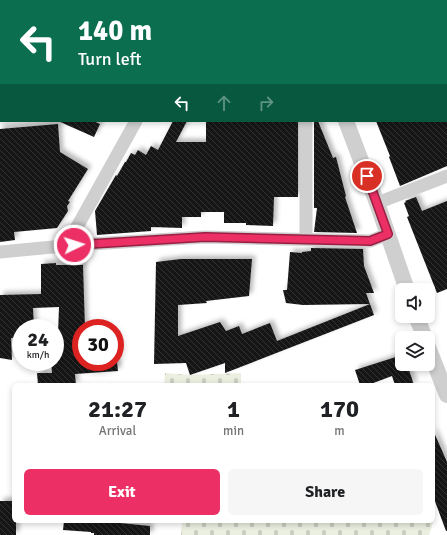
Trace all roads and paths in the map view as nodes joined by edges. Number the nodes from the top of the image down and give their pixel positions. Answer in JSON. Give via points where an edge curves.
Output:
{"nodes":[{"id":1,"x":135,"y":122,"type":"edge"},
{"id":2,"x":306,"y":122,"type":"edge"},
{"id":3,"x":346,"y":122,"type":"edge"},
{"id":4,"x":447,"y":176,"type":"edge"},
{"id":5,"x":378,"y":203,"type":"junction"},
{"id":6,"x":388,"y":234,"type":"junction"},
{"id":7,"x":306,"y":239,"type":"junction"},
{"id":8,"x":74,"y":245,"type":"junction"},
{"id":9,"x":0,"y":252,"type":"edge"},
{"id":10,"x":405,"y":283,"type":"edge"},
{"id":11,"x":435,"y":365,"type":"edge"},
{"id":12,"x":447,"y":395,"type":"edge"}],
"edges":[{"from":1,"to":8,"type":"street","via":[[77,227]]},
{"from":2,"to":7,"type":"street"},
{"from":3,"to":5,"type":"street"},
{"from":4,"to":5,"type":"street"},
{"from":5,"to":6,"type":"street"},
{"from":6,"to":7,"type":"street","via":[[370,241]]},
{"from":6,"to":10,"type":"street"},
{"from":7,"to":8,"type":"street","via":[[205,237]]},
{"from":8,"to":9,"type":"street"},
{"from":11,"to":12,"type":"street"}]}
